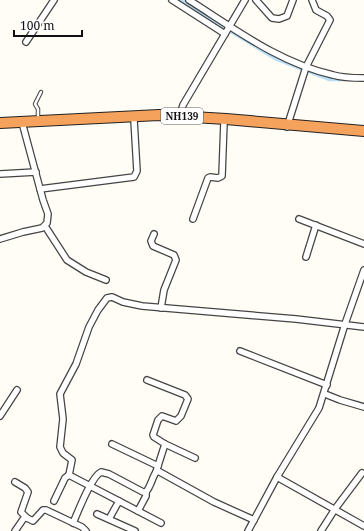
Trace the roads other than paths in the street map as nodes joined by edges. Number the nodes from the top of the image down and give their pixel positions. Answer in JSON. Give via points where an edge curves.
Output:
{"nodes":[{"id":1,"x":54,"y":0,"type":"edge"},
{"id":2,"x":172,"y":0,"type":"edge"},
{"id":3,"x":189,"y":0,"type":"edge"},
{"id":4,"x":245,"y":0,"type":"edge"},
{"id":5,"x":256,"y":0,"type":"edge"},
{"id":6,"x":293,"y":0,"type":"edge"},
{"id":7,"x":312,"y":0,"type":"edge"},
{"id":8,"x":230,"y":26,"type":"junction"},
{"id":9,"x":225,"y":34,"type":"junction"},
{"id":10,"x":26,"y":42,"type":"dead end"},
{"id":11,"x":306,"y":68,"type":"junction"},
{"id":12,"x":364,"y":78,"type":"edge"},
{"id":13,"x":41,"y":92,"type":"dead end"},
{"id":14,"x":180,"y":116,"type":"junction"},
{"id":15,"x":38,"y":120,"type":"junction"},
{"id":16,"x":134,"y":120,"type":"junction"},
{"id":17,"x":224,"y":122,"type":"junction"},
{"id":18,"x":0,"y":123,"type":"edge"},
{"id":19,"x":24,"y":126,"type":"junction"},
{"id":20,"x":287,"y":126,"type":"junction"},
{"id":21,"x":0,"y":128,"type":"edge"},
{"id":22,"x":364,"y":131,"type":"edge"},
{"id":23,"x":364,"y":135,"type":"edge"},
{"id":24,"x":36,"y":172,"type":"junction"},
{"id":25,"x":0,"y":174,"type":"edge"},
{"id":26,"x":40,"y":190,"type":"junction"},
{"id":27,"x":193,"y":219,"type":"dead end"},
{"id":28,"x":299,"y":219,"type":"dead end"},
{"id":29,"x":316,"y":225,"type":"junction"},
{"id":30,"x":45,"y":226,"type":"junction"},
{"id":31,"x":154,"y":234,"type":"dead end"},
{"id":32,"x":0,"y":239,"type":"edge"},
{"id":33,"x":364,"y":244,"type":"edge"},
{"id":34,"x":306,"y":257,"type":"dead end"},
{"id":35,"x":364,"y":270,"type":"edge"},
{"id":36,"x":106,"y":280,"type":"dead end"},
{"id":37,"x":161,"y":308,"type":"junction"},
{"id":38,"x":345,"y":324,"type":"junction"},
{"id":39,"x":364,"y":327,"type":"edge"},
{"id":40,"x":240,"y":351,"type":"dead end"},
{"id":41,"x":147,"y":380,"type":"dead end"},
{"id":42,"x":327,"y":385,"type":"junction"},
{"id":43,"x":17,"y":390,"type":"dead end"},
{"id":44,"x":325,"y":394,"type":"junction"},
{"id":45,"x":364,"y":407,"type":"edge"},
{"id":46,"x":0,"y":416,"type":"edge"},
{"id":47,"x":112,"y":444,"type":"dead end"},
{"id":48,"x":165,"y":444,"type":"junction"},
{"id":49,"x":195,"y":458,"type":"dead end"},
{"id":50,"x":157,"y":469,"type":"junction"},
{"id":51,"x":362,"y":473,"type":"dead end"},
{"id":52,"x":69,"y":475,"type":"junction"},
{"id":53,"x":276,"y":477,"type":"junction"},
{"id":54,"x":14,"y":482,"type":"dead end"},
{"id":55,"x":90,"y":486,"type":"junction"},
{"id":56,"x":146,"y":492,"type":"junction"},
{"id":57,"x":54,"y":501,"type":"dead end"},
{"id":58,"x":119,"y":501,"type":"junction"},
{"id":59,"x":335,"y":509,"type":"junction"},
{"id":60,"x":138,"y":511,"type":"junction"},
{"id":61,"x":97,"y":514,"type":"dead end"},
{"id":62,"x":27,"y":518,"type":"junction"},
{"id":63,"x":109,"y":519,"type":"junction"},
{"id":64,"x":254,"y":520,"type":"junction"},
{"id":65,"x":73,"y":523,"type":"junction"},
{"id":66,"x":161,"y":523,"type":"dead end"},
{"id":67,"x":364,"y":526,"type":"edge"},
{"id":68,"x":15,"y":531,"type":"edge"},
{"id":69,"x":86,"y":531,"type":"edge"},
{"id":70,"x":135,"y":531,"type":"edge"},
{"id":71,"x":248,"y":531,"type":"edge"},
{"id":72,"x":321,"y":531,"type":"edge"}],
"edges":[{"from":1,"to":10,"type":"street"},
{"from":2,"to":9,"type":"street"},
{"from":3,"to":8,"type":"street"},
{"from":4,"to":8,"type":"street"},
{"from":5,"to":6,"type":"street","via":[[272,18],[279,20],[287,16]]},
{"from":7,"to":11,"type":"street","via":[[316,10],[330,20]]},
{"from":8,"to":9,"type":"street"},
{"from":8,"to":11,"type":"street","via":[[274,53]]},
{"from":9,"to":14,"type":"street"},
{"from":11,"to":12,"type":"street","via":[[339,76]]},
{"from":11,"to":20,"type":"street"},
{"from":13,"to":15,"type":"lane","via":[[35,104],[38,109]]},
{"from":14,"to":15,"type":"highway","number":"NH139","via":[[139,115]]},
{"from":14,"to":20,"type":"highway","number":"NH139"},
{"from":15,"to":18,"type":"highway","number":"NH139"},
{"from":16,"to":17,"type":"highway","number":"NH139"},
{"from":16,"to":19,"type":"highway","number":"NH139"},
{"from":16,"to":26,"type":"street","via":[[137,171],[134,178]]},
{"from":17,"to":20,"type":"highway","number":"NH139"},
{"from":17,"to":27,"type":"street","via":[[222,176],[208,178]]},
{"from":19,"to":21,"type":"highway","number":"NH139"},
{"from":19,"to":24,"type":"street"},
{"from":20,"to":22,"type":"highway","number":"NH139"},
{"from":20,"to":23,"type":"highway","number":"NH139"},
{"from":24,"to":25,"type":"street"},
{"from":24,"to":26,"type":"street"},
{"from":26,"to":30,"type":"street","via":[[48,214]]},
{"from":28,"to":29,"type":"street"},
{"from":29,"to":33,"type":"street"},
{"from":29,"to":34,"type":"street"},
{"from":30,"to":32,"type":"street"},
{"from":30,"to":36,"type":"street","via":[[67,260],[86,272]]},
{"from":31,"to":37,"type":"street","via":[[151,240],[153,246],[174,255],[176,260],[164,290]]},
{"from":35,"to":38,"type":"street"},
{"from":37,"to":38,"type":"street"},
{"from":37,"to":52,"type":"street","via":[[123,302],[112,297],[107,298],[98,310],[76,364],[60,394],[63,419],[60,447],[72,460]]},
{"from":38,"to":39,"type":"street"},
{"from":38,"to":42,"type":"street"},
{"from":40,"to":42,"type":"street"},
{"from":41,"to":48,"type":"street","via":[[187,396],[188,399],[179,419],[162,416],[158,420],[153,435]]},
{"from":42,"to":44,"type":"street"},
{"from":43,"to":46,"type":"street"},
{"from":44,"to":45,"type":"street"},
{"from":44,"to":53,"type":"street"},
{"from":47,"to":50,"type":"street"},
{"from":48,"to":49,"type":"street"},
{"from":48,"to":50,"type":"street"},
{"from":50,"to":56,"type":"street"},
{"from":50,"to":64,"type":"street","via":[[219,504]]},
{"from":51,"to":59,"type":"street"},
{"from":52,"to":55,"type":"street"},
{"from":52,"to":57,"type":"street"},
{"from":53,"to":59,"type":"street"},
{"from":53,"to":64,"type":"street"},
{"from":54,"to":62,"type":"street","via":[[28,492],[21,512]]},
{"from":55,"to":56,"type":"street","via":[[98,473],[104,472]]},
{"from":55,"to":58,"type":"street"},
{"from":55,"to":65,"type":"street"},
{"from":56,"to":60,"type":"street"},
{"from":58,"to":60,"type":"street"},
{"from":58,"to":63,"type":"street"},
{"from":59,"to":67,"type":"street"},
{"from":59,"to":72,"type":"street"},
{"from":60,"to":66,"type":"street"},
{"from":61,"to":63,"type":"street"},
{"from":62,"to":65,"type":"street","via":[[33,521],[46,510]]},
{"from":62,"to":68,"type":"street","via":[[22,520]]},
{"from":63,"to":70,"type":"street"},
{"from":64,"to":71,"type":"street"},
{"from":65,"to":69,"type":"street"}]}
